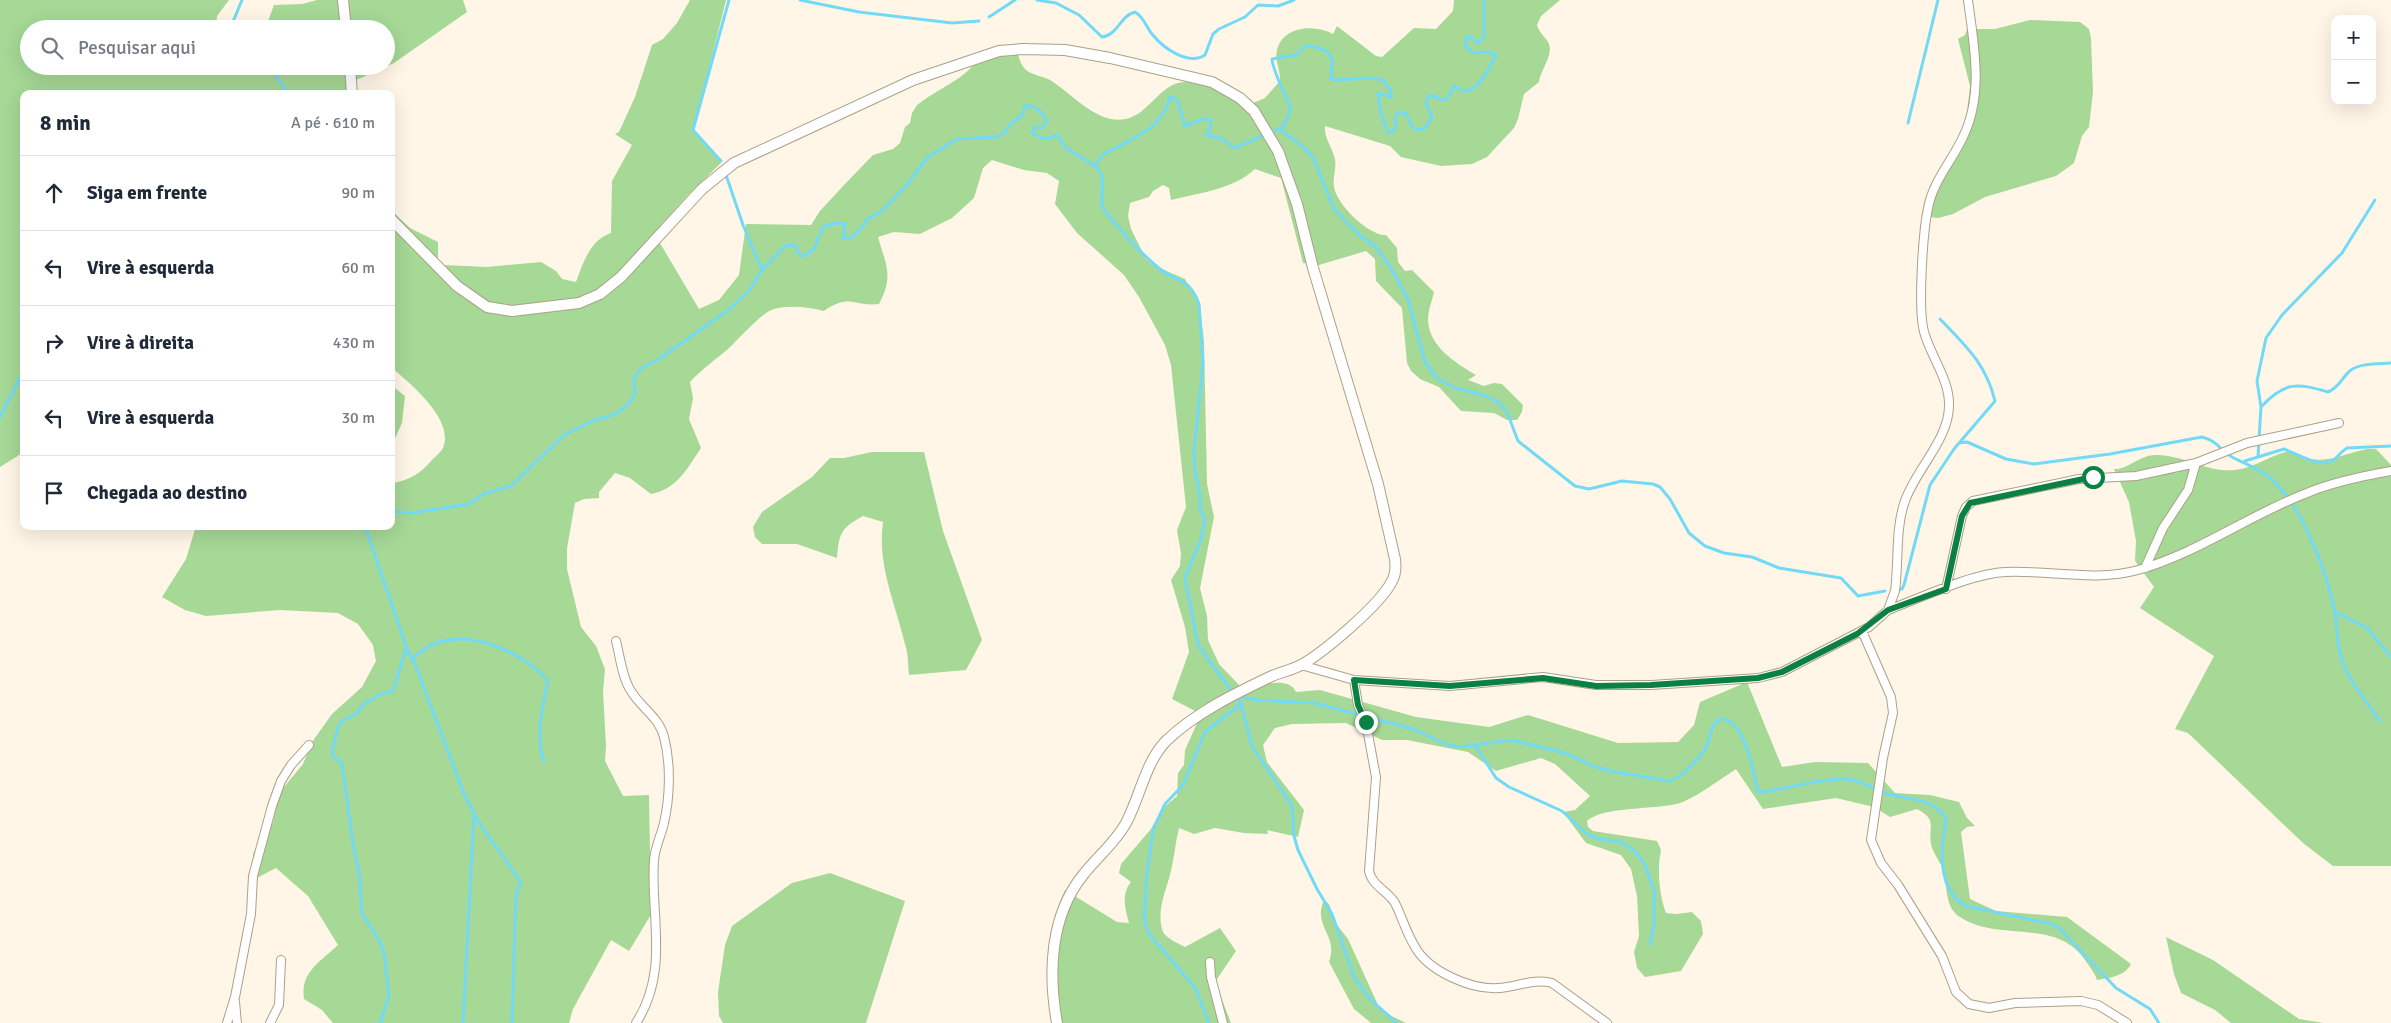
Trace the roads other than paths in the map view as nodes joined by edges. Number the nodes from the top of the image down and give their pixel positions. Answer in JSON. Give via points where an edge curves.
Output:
{"nodes":[{"id":1,"x":343,"y":0,"type":"edge"},
{"id":2,"x":1968,"y":0,"type":"edge"},
{"id":3,"x":345,"y":20,"type":"edge"},
{"id":4,"x":351,"y":75,"type":"edge"},
{"id":5,"x":352,"y":90,"type":"edge"},
{"id":6,"x":395,"y":223,"type":"edge"},
{"id":7,"x":2339,"y":422,"type":"dead end"},
{"id":8,"x":2196,"y":463,"type":"junction"},
{"id":9,"x":2391,"y":471,"type":"edge"},
{"id":10,"x":2146,"y":568,"type":"junction"},
{"id":11,"x":1946,"y":589,"type":"junction"},
{"id":12,"x":1888,"y":610,"type":"junction"},
{"id":13,"x":1862,"y":631,"type":"junction"},
{"id":14,"x":616,"y":641,"type":"dead end"},
{"id":15,"x":1301,"y":665,"type":"junction"},
{"id":16,"x":1354,"y":680,"type":"junction"},
{"id":17,"x":309,"y":745,"type":"dead end"},
{"id":18,"x":281,"y":960,"type":"dead end"},
{"id":19,"x":1210,"y":962,"type":"dead end"},
{"id":20,"x":235,"y":997,"type":"junction"},
{"id":21,"x":227,"y":1023,"type":"edge"},
{"id":22,"x":237,"y":1023,"type":"edge"},
{"id":23,"x":270,"y":1023,"type":"edge"},
{"id":24,"x":636,"y":1023,"type":"edge"},
{"id":25,"x":1056,"y":1023,"type":"edge"},
{"id":26,"x":1222,"y":1023,"type":"edge"},
{"id":27,"x":1607,"y":1023,"type":"edge"},
{"id":28,"x":2127,"y":1023,"type":"edge"}],
"edges":[{"from":1,"to":3,"type":"street"},
{"from":2,"to":12,"type":"street","via":[[1976,60],[1975,96],[1968,125],[1935,185],[1928,208],[1921,315],[1924,334],[1949,392],[1949,408],[1944,428],[1904,504],[1895,591]]},
{"from":4,"to":5,"type":"street"},
{"from":6,"to":15,"type":"street","via":[[456,286],[477,302],[504,311],[578,303],[600,294],[621,277],[702,189],[734,163],[913,80],[1000,51],[1023,49],[1065,50],[1212,82],[1240,98],[1254,111],[1278,151],[1297,204],[1378,484],[1395,559],[1396,572],[1392,582],[1369,611]]},
{"from":7,"to":8,"type":"street","via":[[2247,443]]},
{"from":8,"to":10,"type":"street","via":[[2188,490],[2163,528]]},
{"from":8,"to":11,"type":"street","via":[[2136,476],[2079,478],[1973,501],[1962,516]]},
{"from":9,"to":10,"type":"street","via":[[2307,492]]},
{"from":10,"to":11,"type":"street","via":[[2114,575],[1987,574]]},
{"from":11,"to":12,"type":"street"},
{"from":12,"to":13,"type":"street"},
{"from":13,"to":16,"type":"street","via":[[1782,672],[1758,678],[1596,686],[1543,678],[1450,686]]},
{"from":13,"to":28,"type":"street","via":[[1891,697],[1893,712],[1882,758],[1871,840],[1881,863],[1942,956],[1956,992],[1969,1004],[1989,1008],[2016,1003],[2082,1001],[2098,1005]]},
{"from":14,"to":24,"type":"street","via":[[630,690],[662,729],[668,769],[666,812],[654,860],[656,956],[648,999]]},
{"from":15,"to":16,"type":"street"},
{"from":15,"to":25,"type":"street","via":[[1240,692],[1194,719],[1165,742],[1147,772],[1122,830],[1082,875],[1064,904],[1056,931],[1054,957]]},
{"from":16,"to":27,"type":"street","via":[[1376,777],[1368,871],[1372,880],[1395,903],[1417,950],[1454,980],[1471,986],[1498,988],[1542,981],[1552,983]]},
{"from":17,"to":20,"type":"street","via":[[286,773],[272,806],[253,876],[251,914]]},
{"from":18,"to":23,"type":"street","via":[[279,1005]]},
{"from":19,"to":26,"type":"street"},
{"from":20,"to":21,"type":"street"},
{"from":20,"to":22,"type":"street"}]}
